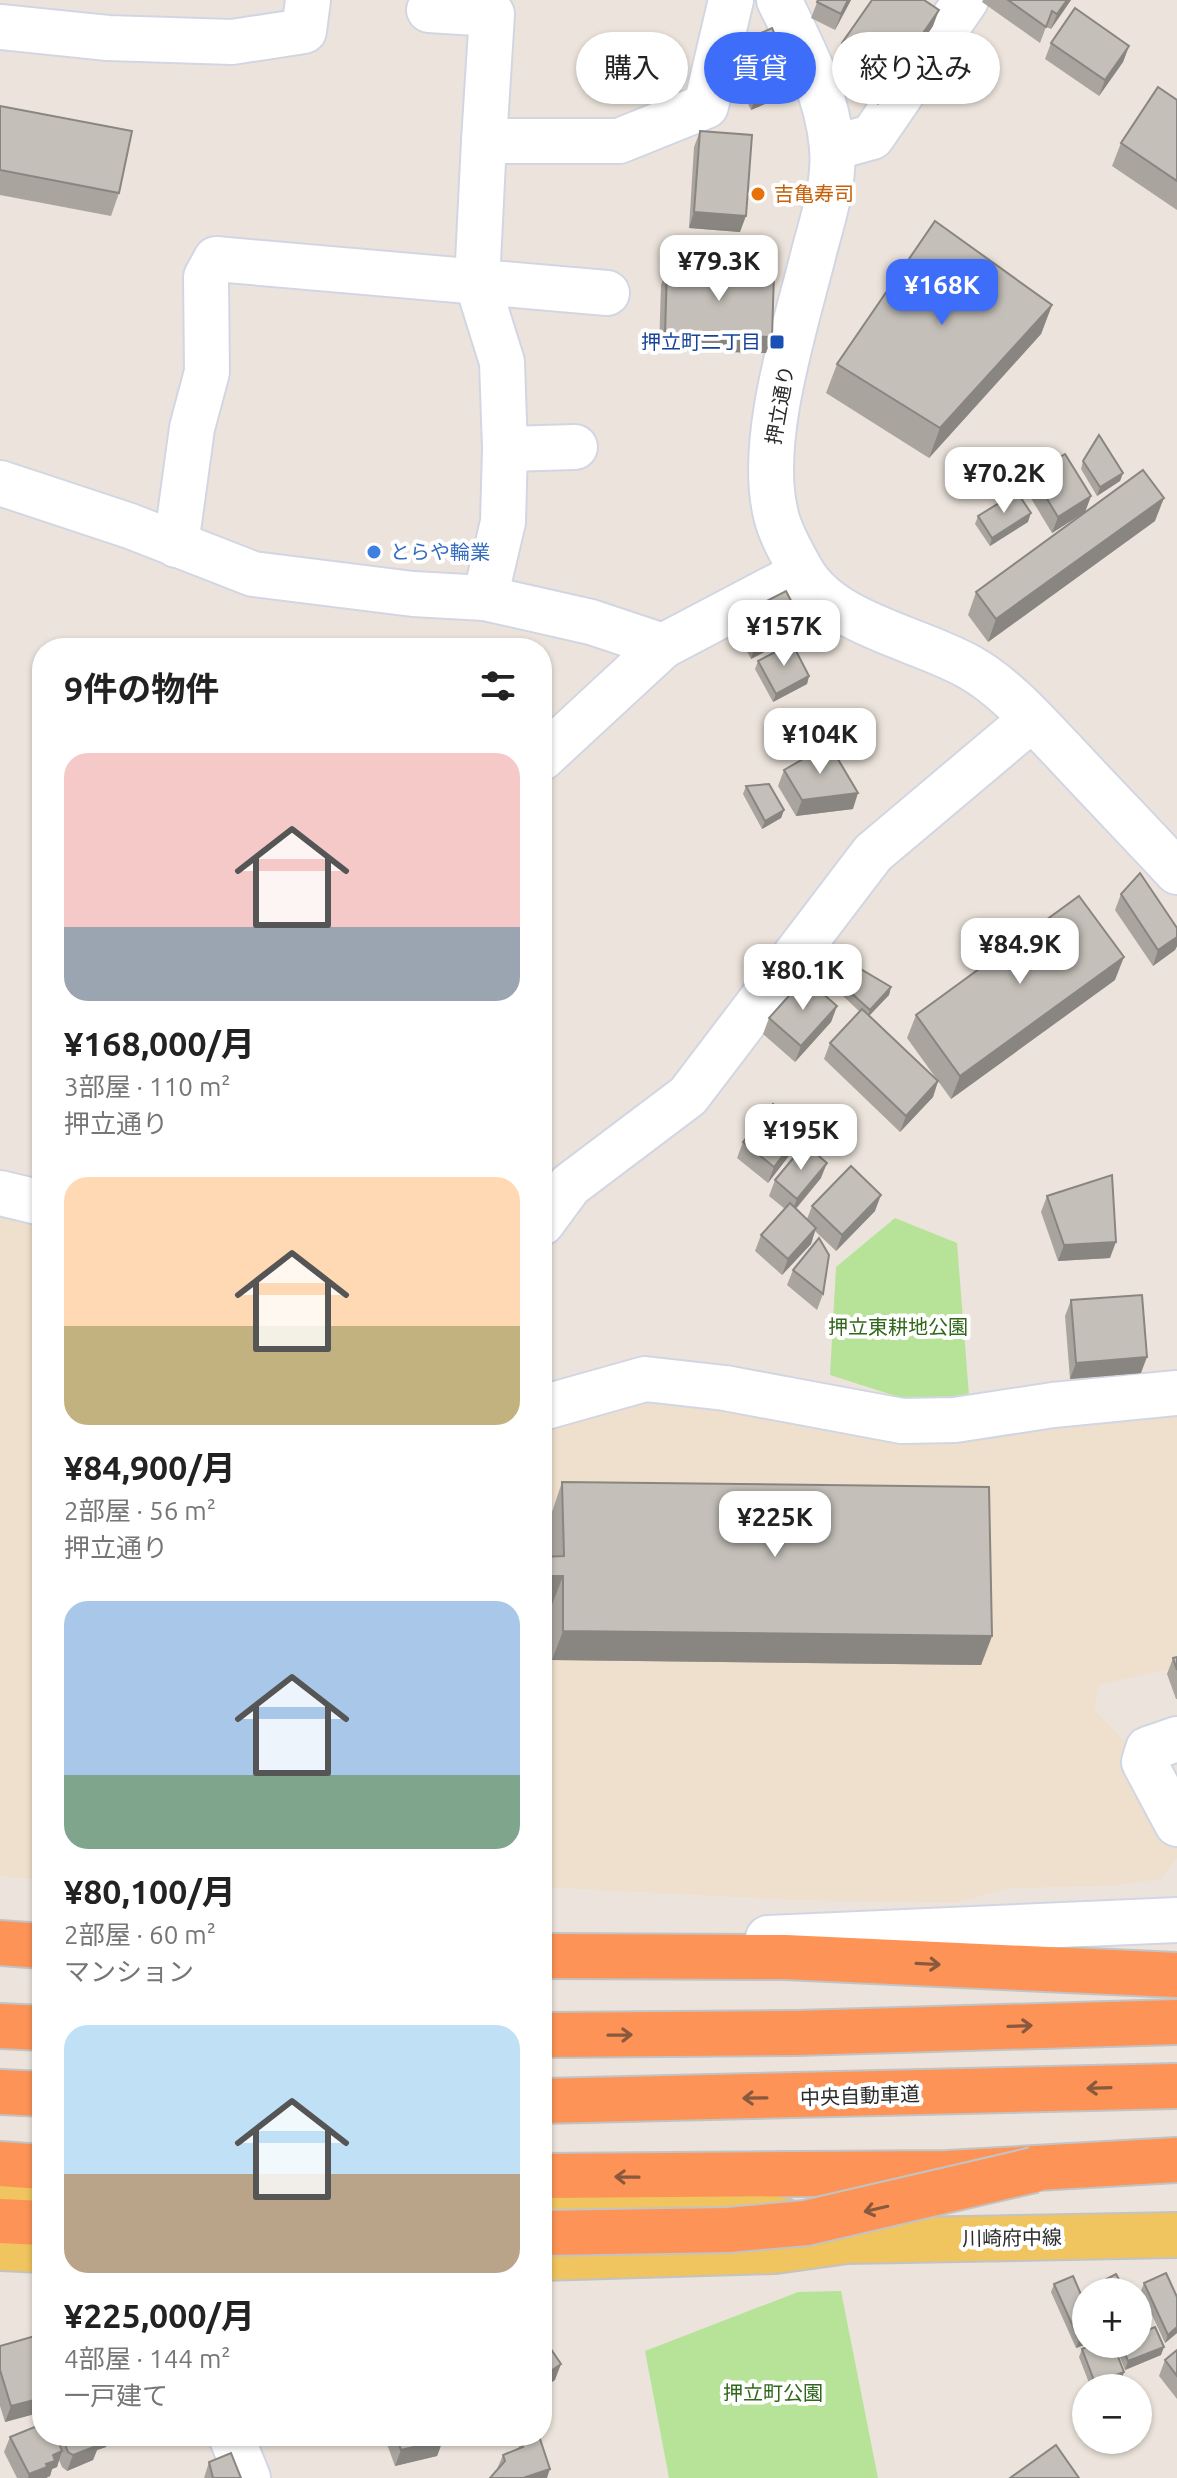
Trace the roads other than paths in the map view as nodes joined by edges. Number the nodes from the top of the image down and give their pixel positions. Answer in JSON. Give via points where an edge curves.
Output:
{"nodes":[{"id":1,"x":308,"y":0,"type":"edge"},
{"id":2,"x":731,"y":0,"type":"edge"},
{"id":3,"x":779,"y":0,"type":"edge"},
{"id":4,"x":966,"y":0,"type":"edge"},
{"id":5,"x":429,"y":10,"type":"dead end"},
{"id":6,"x":0,"y":27,"type":"edge"},
{"id":7,"x":484,"y":141,"type":"junction"},
{"id":8,"x":832,"y":148,"type":"junction"},
{"id":9,"x":477,"y":282,"type":"junction"},
{"id":10,"x":607,"y":293,"type":"dead end"},
{"id":11,"x":575,"y":447,"type":"dead end"},
{"id":12,"x":505,"y":449,"type":"junction"},
{"id":13,"x":0,"y":483,"type":"edge"},
{"id":14,"x":176,"y":545,"type":"junction"},
{"id":15,"x":802,"y":573,"type":"junction"},
{"id":16,"x":485,"y":598,"type":"junction"},
{"id":17,"x":663,"y":646,"type":"junction"},
{"id":18,"x":1032,"y":719,"type":"junction"},
{"id":19,"x":552,"y":749,"type":"edge"},
{"id":20,"x":1177,"y":872,"type":"edge"},
{"id":21,"x":0,"y":1193,"type":"edge"},
{"id":22,"x":32,"y":1201,"type":"edge"},
{"id":23,"x":552,"y":1209,"type":"edge"},
{"id":24,"x":1177,"y":1393,"type":"edge"},
{"id":25,"x":552,"y":1405,"type":"edge"},
{"id":26,"x":1177,"y":1739,"type":"edge"},
{"id":27,"x":1177,"y":1824,"type":"edge"},
{"id":28,"x":1177,"y":1920,"type":"edge"},
{"id":29,"x":0,"y":1924,"type":"edge"},
{"id":30,"x":32,"y":1926,"type":"edge"},
{"id":31,"x":552,"y":1938,"type":"edge"},
{"id":32,"x":0,"y":1943,"type":"edge"},
{"id":33,"x":32,"y":1945,"type":"edge"},
{"id":34,"x":552,"y":1956,"type":"edge"},
{"id":35,"x":1177,"y":1975,"type":"edge"},
{"id":36,"x":1177,"y":2022,"type":"edge"},
{"id":37,"x":0,"y":2026,"type":"edge"},
{"id":38,"x":32,"y":2028,"type":"edge"},
{"id":39,"x":552,"y":2035,"type":"edge"},
{"id":40,"x":1177,"y":2086,"type":"edge"},
{"id":41,"x":0,"y":2092,"type":"edge"},
{"id":42,"x":32,"y":2094,"type":"edge"},
{"id":43,"x":552,"y":2101,"type":"edge"},
{"id":44,"x":1177,"y":2160,"type":"edge"},
{"id":45,"x":0,"y":2164,"type":"edge"},
{"id":46,"x":32,"y":2166,"type":"edge"},
{"id":47,"x":1034,"y":2170,"type":"junction"},
{"id":48,"x":552,"y":2176,"type":"edge"},
{"id":49,"x":0,"y":2188,"type":"edge"},
{"id":50,"x":552,"y":2208,"type":"edge"},
{"id":51,"x":32,"y":2221,"type":"edge"},
{"id":52,"x":32,"y":2223,"type":"edge"},
{"id":53,"x":552,"y":2233,"type":"edge"},
{"id":54,"x":1177,"y":2235,"type":"edge"},
{"id":55,"x":847,"y":2241,"type":"junction"},
{"id":56,"x":0,"y":2248,"type":"edge"},
{"id":57,"x":552,"y":2258,"type":"edge"},
{"id":58,"x":235,"y":2446,"type":"edge"},
{"id":59,"x":248,"y":2478,"type":"edge"}],
"edges":[{"from":1,"to":6,"type":"street","via":[[304,31],[232,42],[108,38]]},
{"from":2,"to":7,"type":"street","via":[[706,106],[619,141]]},
{"from":3,"to":8,"type":"street","name":"押立通り","via":[[811,65]]},
{"from":4,"to":8,"type":"street","via":[[872,137]]},
{"from":5,"to":7,"type":"street","via":[[492,14]]},
{"from":7,"to":9,"type":"street"},
{"from":8,"to":15,"type":"street","name":"押立通り","via":[[832,182],[784,373],[772,451],[776,515]]},
{"from":9,"to":10,"type":"street"},
{"from":9,"to":12,"type":"street","via":[[502,362]]},
{"from":9,"to":14,"type":"street","via":[[216,259],[206,277],[207,372],[192,428]]},
{"from":11,"to":12,"type":"street"},
{"from":12,"to":16,"type":"street","via":[[503,522]]},
{"from":13,"to":14,"type":"street"},
{"from":14,"to":16,"type":"street","via":[[253,574]]},
{"from":15,"to":17,"type":"street"},
{"from":15,"to":18,"type":"street","name":"押立通り","via":[[868,626],[930,646],[975,670]]},
{"from":16,"to":17,"type":"street","via":[[591,622]]},
{"from":17,"to":19,"type":"street"},
{"from":18,"to":20,"type":"street","name":"押立通り"},
{"from":18,"to":23,"type":"street","via":[[873,853],[688,1096],[570,1185]]},
{"from":21,"to":22,"type":"street"},
{"from":24,"to":25,"type":"street","via":[[955,1420],[902,1421],[725,1388],[645,1379]]},
{"from":26,"to":27,"type":"street","via":[[1148,1749],[1144,1762]]},
{"from":28,"to":31,"type":"street","via":[[811,1938]]},
{"from":29,"to":30,"type":"street"},
{"from":32,"to":33,"type":"highway"},
{"from":34,"to":35,"type":"highway","one_way":true,"via":[[785,1957]]},
{"from":39,"to":36,"type":"highway","one_way":true},
{"from":37,"to":38,"type":"highway"},
{"from":40,"to":43,"type":"highway","name":"中央自動車道","one_way":true},
{"from":41,"to":42,"type":"highway"},
{"from":44,"to":47,"type":"highway"},
{"from":45,"to":46,"type":"highway"},
{"from":47,"to":48,"type":"highway","one_way":true,"bridge":true},
{"from":47,"to":53,"type":"highway","one_way":true,"bridge":true,"via":[[806,2223]]},
{"from":49,"to":51,"type":"main road"},
{"from":50,"to":55,"type":"main road","name":"川崎府中線","via":[[753,2211]]},
{"from":52,"to":56,"type":"main road"},
{"from":54,"to":55,"type":"main road","name":"川崎府中線"},
{"from":55,"to":57,"type":"main road","name":"川崎府中線","via":[[775,2251]]},
{"from":58,"to":59,"type":"street"}]}
